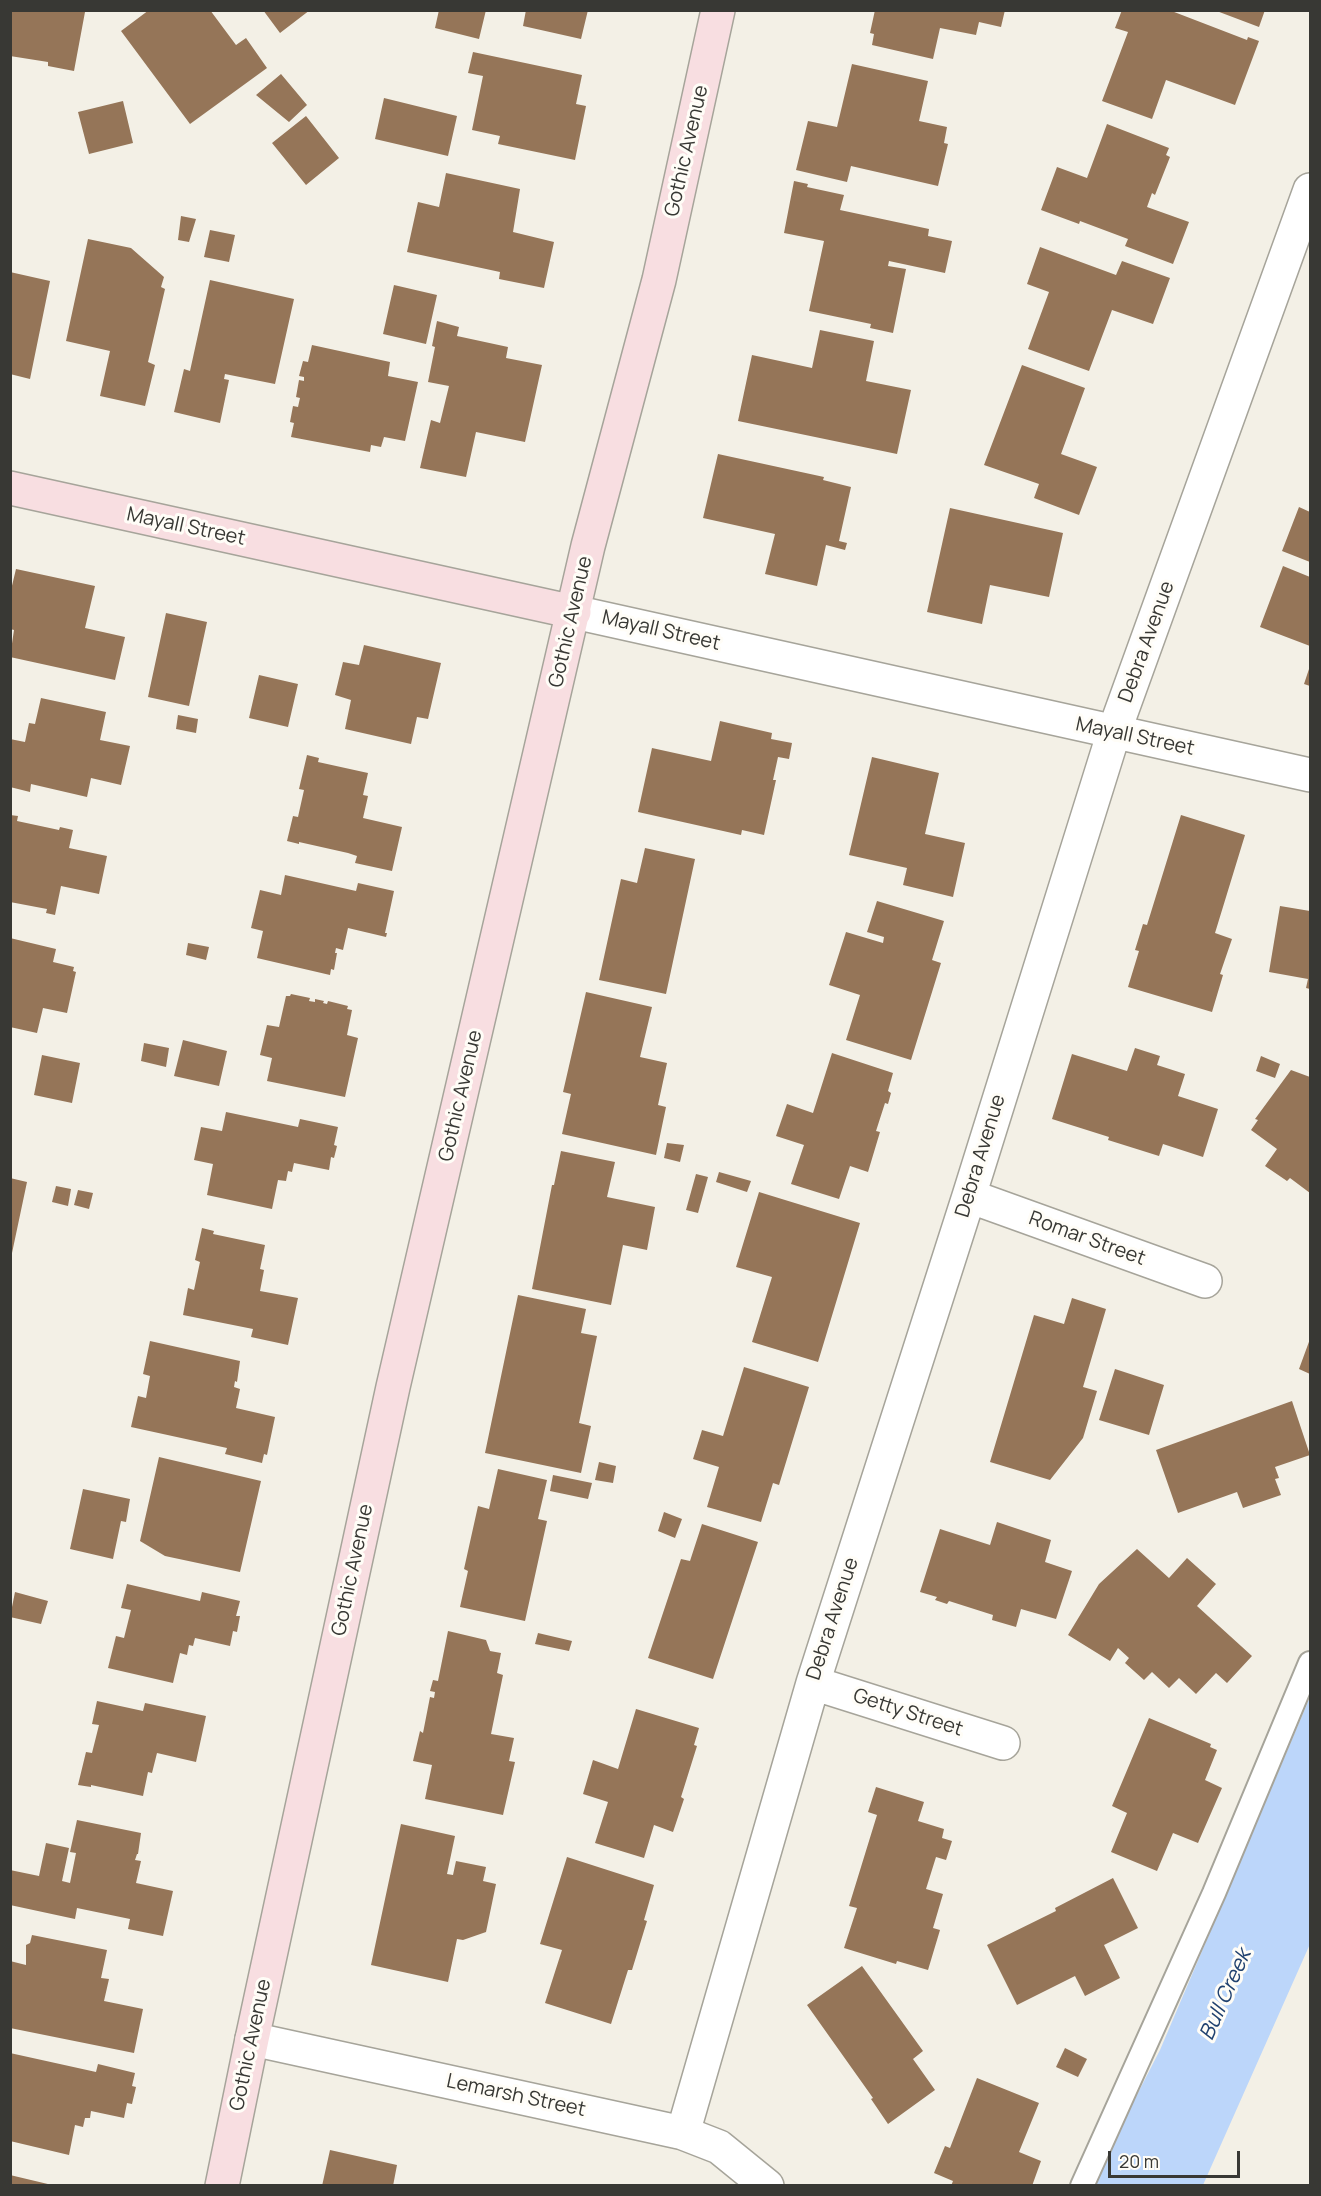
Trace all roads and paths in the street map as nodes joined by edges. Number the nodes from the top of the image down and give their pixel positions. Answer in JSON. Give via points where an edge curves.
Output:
{"nodes":[{"id":1,"x":718,"y":10,"type":"edge"},
{"id":2,"x":1311,"y":190,"type":"edge"},
{"id":3,"x":1301,"y":243,"type":"edge"},
{"id":4,"x":10,"y":488,"type":"edge"},
{"id":5,"x":574,"y":612,"type":"junction"},
{"id":6,"x":1114,"y":732,"type":"junction"},
{"id":7,"x":1311,"y":775,"type":"edge"},
{"id":8,"x":969,"y":1196,"type":"junction"},
{"id":9,"x":1205,"y":1281,"type":"dead end"},
{"id":10,"x":1311,"y":1663,"type":"edge"},
{"id":11,"x":813,"y":1683,"type":"junction"},
{"id":12,"x":1003,"y":1743,"type":"dead end"},
{"id":13,"x":252,"y":2039,"type":"junction"},
{"id":14,"x":682,"y":2133,"type":"junction"},
{"id":15,"x":222,"y":2186,"type":"edge"},
{"id":16,"x":767,"y":2186,"type":"edge"},
{"id":17,"x":1082,"y":2186,"type":"edge"}],
"edges":[{"from":1,"to":5,"type":"street","name":"Gothic Avenue","via":[[658,280]]},
{"from":2,"to":3,"type":"street","name":"Debra Avenue"},
{"from":3,"to":6,"type":"street","name":"Debra Avenue"},
{"from":4,"to":5,"type":"street","name":"Mayall Street"},
{"from":5,"to":6,"type":"street","name":"Mayall Street"},
{"from":5,"to":13,"type":"street","name":"Gothic Avenue","via":[[393,1387]]},
{"from":6,"to":7,"type":"street","name":"Mayall Street"},
{"from":6,"to":8,"type":"street","name":"Debra Avenue"},
{"from":8,"to":9,"type":"street","name":"Romar Street"},
{"from":8,"to":11,"type":"street","name":"Debra Avenue"},
{"from":10,"to":17,"type":"lane","via":[[1214,1893]]},
{"from":11,"to":12,"type":"street","name":"Getty Street"},
{"from":11,"to":14,"type":"street","name":"Debra Avenue"},
{"from":13,"to":14,"type":"street","name":"Lemarsh Street"},
{"from":13,"to":15,"type":"street","name":"Gothic Avenue"},
{"from":14,"to":16,"type":"street","name":"Lemarsh Street","via":[[719,2147]]}]}
